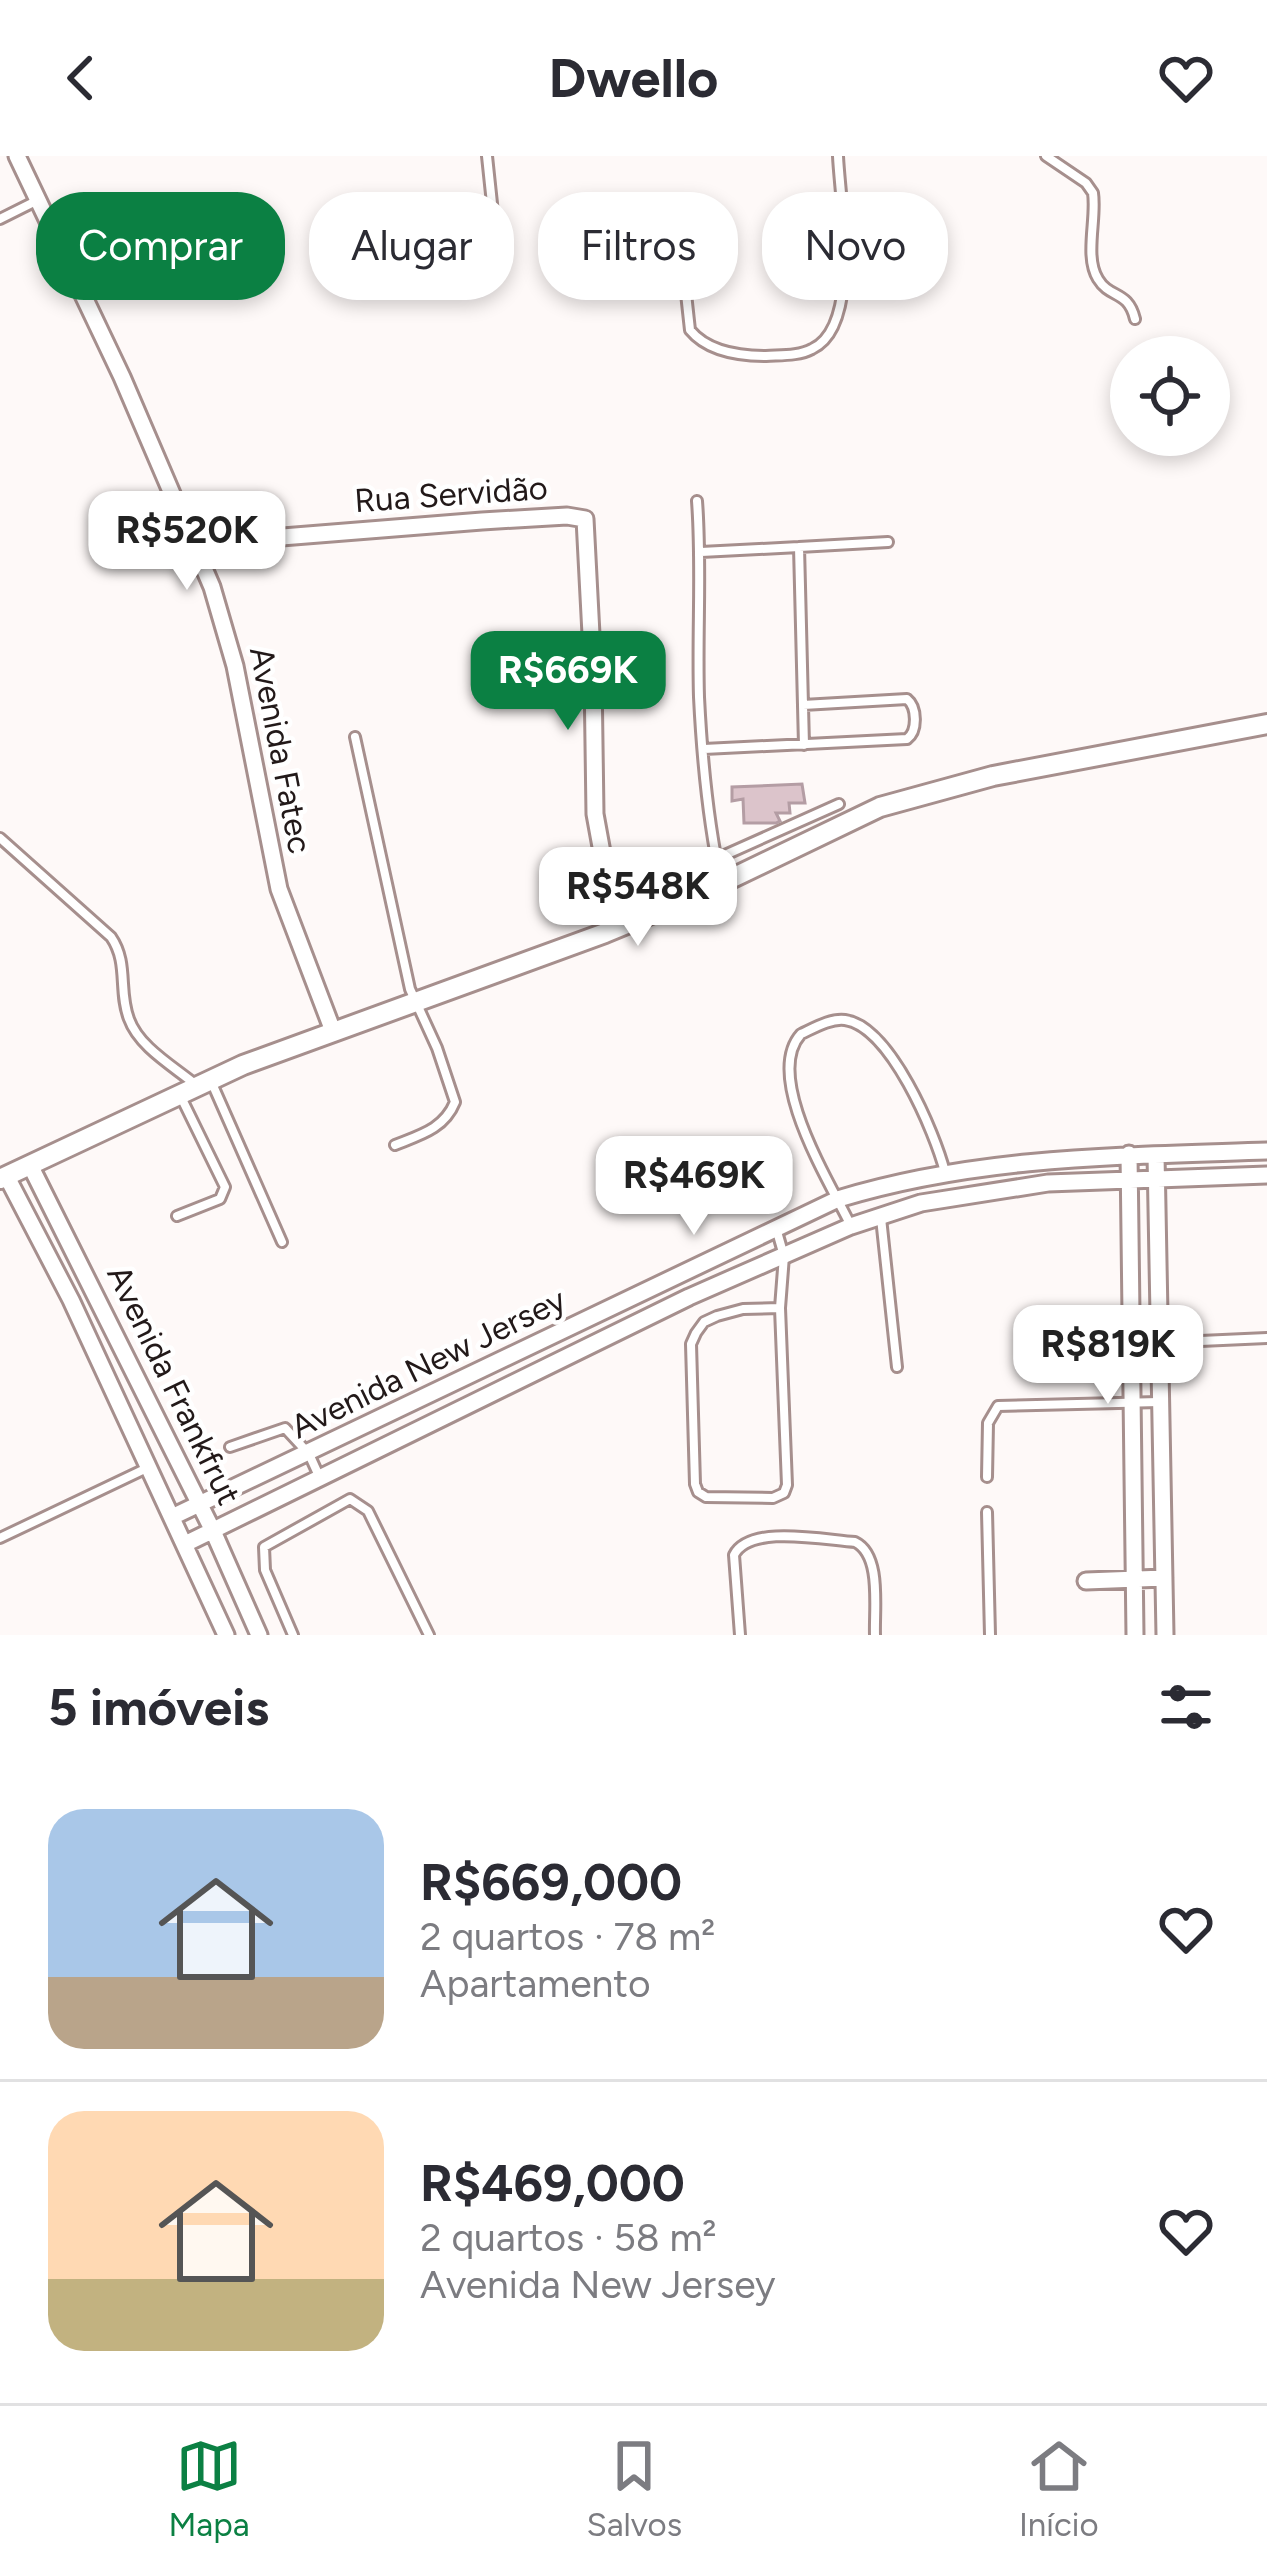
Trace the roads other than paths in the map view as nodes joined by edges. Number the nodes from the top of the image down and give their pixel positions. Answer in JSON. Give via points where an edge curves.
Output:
{"nodes":[{"id":1,"x":17,"y":156,"type":"edge"},
{"id":2,"x":488,"y":156,"type":"edge"},
{"id":3,"x":838,"y":156,"type":"edge"},
{"id":4,"x":1046,"y":156,"type":"edge"},
{"id":5,"x":36,"y":192,"type":"edge"},
{"id":6,"x":491,"y":192,"type":"edge"},
{"id":7,"x":36,"y":202,"type":"edge"},
{"id":8,"x":0,"y":219,"type":"edge"},
{"id":9,"x":85,"y":300,"type":"edge"},
{"id":10,"x":687,"y":300,"type":"edge"},
{"id":11,"x":1135,"y":319,"type":"dead end"},
{"id":12,"x":697,"y":501,"type":"dead end"},
{"id":13,"x":888,"y":542,"type":"dead end"},
{"id":14,"x":195,"y":544,"type":"junction"},
{"id":15,"x":799,"y":547,"type":"junction"},
{"id":16,"x":701,"y":551,"type":"junction"},
{"id":17,"x":803,"y":705,"type":"junction"},
{"id":18,"x":1267,"y":724,"type":"edge"},
{"id":19,"x":355,"y":737,"type":"dead end"},
{"id":20,"x":804,"y":745,"type":"junction"},
{"id":21,"x":704,"y":749,"type":"junction"},
{"id":22,"x":838,"y":804,"type":"dead end"},
{"id":23,"x":0,"y":838,"type":"edge"},
{"id":24,"x":716,"y":860,"type":"junction"},
{"id":25,"x":721,"y":884,"type":"junction"},
{"id":26,"x":609,"y":926,"type":"junction"},
{"id":27,"x":413,"y":1001,"type":"junction"},
{"id":28,"x":334,"y":1031,"type":"junction"},
{"id":29,"x":195,"y":1086,"type":"junction"},
{"id":30,"x":395,"y":1145,"type":"dead end"},
{"id":31,"x":1267,"y":1151,"type":"edge"},
{"id":32,"x":1129,"y":1154,"type":"junction"},
{"id":33,"x":1156,"y":1155,"type":"junction"},
{"id":34,"x":30,"y":1165,"type":"junction"},
{"id":35,"x":953,"y":1171,"type":"junction"},
{"id":36,"x":1267,"y":1174,"type":"edge"},
{"id":37,"x":1129,"y":1178,"type":"junction"},
{"id":38,"x":1156,"y":1178,"type":"junction"},
{"id":39,"x":2,"y":1179,"type":"edge"},
{"id":40,"x":968,"y":1194,"type":"junction"},
{"id":41,"x":838,"y":1199,"type":"junction"},
{"id":42,"x":177,"y":1216,"type":"dead end"},
{"id":43,"x":880,"y":1217,"type":"junction"},
{"id":44,"x":775,"y":1226,"type":"junction"},
{"id":45,"x":851,"y":1226,"type":"junction"},
{"id":46,"x":282,"y":1242,"type":"dead end"},
{"id":47,"x":724,"y":1252,"type":"junction"},
{"id":48,"x":784,"y":1256,"type":"junction"},
{"id":49,"x":678,"y":1275,"type":"junction"},
{"id":50,"x":735,"y":1277,"type":"junction"},
{"id":51,"x":94,"y":1290,"type":"junction"},
{"id":52,"x":689,"y":1298,"type":"junction"},
{"id":53,"x":71,"y":1300,"type":"junction"},
{"id":54,"x":779,"y":1308,"type":"junction"},
{"id":55,"x":1267,"y":1337,"type":"edge"},
{"id":56,"x":1158,"y":1342,"type":"junction"},
{"id":57,"x":1132,"y":1344,"type":"junction"},
{"id":58,"x":897,"y":1367,"type":"dead end"},
{"id":59,"x":1133,"y":1402,"type":"junction"},
{"id":60,"x":1159,"y":1402,"type":"junction"},
{"id":61,"x":230,"y":1447,"type":"dead end"},
{"id":62,"x":309,"y":1454,"type":"junction"},
{"id":63,"x":148,"y":1467,"type":"junction"},
{"id":64,"x":987,"y":1477,"type":"dead end"},
{"id":65,"x":321,"y":1479,"type":"junction"},
{"id":66,"x":200,"y":1504,"type":"junction"},
{"id":67,"x":987,"y":1512,"type":"dead end"},
{"id":68,"x":172,"y":1517,"type":"junction"},
{"id":69,"x":213,"y":1531,"type":"junction"},
{"id":70,"x":0,"y":1538,"type":"edge"},
{"id":71,"x":184,"y":1544,"type":"junction"},
{"id":72,"x":1135,"y":1578,"type":"junction"},
{"id":73,"x":1164,"y":1578,"type":"junction"},
{"id":74,"x":1087,"y":1581,"type":"dead end"},
{"id":75,"x":226,"y":1635,"type":"edge"},
{"id":76,"x":259,"y":1635,"type":"edge"},
{"id":77,"x":293,"y":1635,"type":"edge"},
{"id":78,"x":429,"y":1635,"type":"edge"},
{"id":79,"x":740,"y":1635,"type":"edge"},
{"id":80,"x":875,"y":1635,"type":"edge"},
{"id":81,"x":991,"y":1635,"type":"edge"},
{"id":82,"x":1136,"y":1635,"type":"edge"},
{"id":83,"x":1165,"y":1635,"type":"edge"}],
"edges":[{"from":1,"to":5,"type":"street","name":"Avenida Fatec"},
{"from":2,"to":6,"type":"lane"},
{"from":3,"to":10,"type":"lane","via":[[838,319],[815,349],[722,351],[690,330]]},
{"from":4,"to":11,"type":"lane","via":[[1093,194],[1094,271],[1126,298]]},
{"from":7,"to":8,"type":"lane"},
{"from":9,"to":14,"type":"street","name":"Avenida Fatec"},
{"from":12,"to":16,"type":"lane"},
{"from":13,"to":15,"type":"lane"},
{"from":14,"to":26,"type":"street","name":"Rua Servidão","via":[[580,516],[587,524],[595,814]]},
{"from":14,"to":28,"type":"street","name":"Avenida Fatec","via":[[227,633],[279,890]]},
{"from":15,"to":16,"type":"lane"},
{"from":15,"to":17,"type":"lane"},
{"from":16,"to":21,"type":"lane"},
{"from":17,"to":20,"type":"lane"},
{"from":17,"to":20,"type":"lane","via":[[907,699],[915,726],[907,740]]},
{"from":18,"to":25,"type":"street","via":[[916,795]]},
{"from":19,"to":27,"type":"lane"},
{"from":20,"to":21,"type":"lane"},
{"from":21,"to":24,"type":"lane"},
{"from":22,"to":24,"type":"lane"},
{"from":23,"to":29,"type":"lane","via":[[115,942],[132,1027]]},
{"from":24,"to":25,"type":"lane"},
{"from":25,"to":26,"type":"street"},
{"from":26,"to":27,"type":"street"},
{"from":27,"to":28,"type":"street"},
{"from":27,"to":30,"type":"lane","via":[[455,1102],[434,1129]]},
{"from":28,"to":29,"type":"street"},
{"from":29,"to":34,"type":"street"},
{"from":29,"to":42,"type":"lane","via":[[225,1187],[220,1199]]},
{"from":29,"to":46,"type":"lane"},
{"from":31,"to":33,"type":"street","name":"Avenida New Jersey"},
{"from":32,"to":33,"type":"street","name":"Avenida New Jersey"},
{"from":32,"to":35,"type":"street","name":"Avenida New Jersey"},
{"from":32,"to":37,"type":"street"},
{"from":33,"to":38,"type":"street"},
{"from":34,"to":39,"type":"street"},
{"from":34,"to":51,"type":"street","name":"Avenida Frankfrut"},
{"from":35,"to":40,"type":"street"},
{"from":35,"to":41,"type":"street","name":"Avenida New Jersey"},
{"from":35,"to":41,"type":"lane","via":[[882,1043],[856,1023],[833,1021],[795,1040],[788,1078]]},
{"from":36,"to":38,"type":"street","name":"Avenida New Jersey"},
{"from":37,"to":38,"type":"street","name":"Avenida New Jersey"},
{"from":37,"to":40,"type":"street","name":"Avenida New Jersey"},
{"from":37,"to":57,"type":"street"},
{"from":38,"to":56,"type":"street"},
{"from":39,"to":53,"type":"street","name":"Avenida Frankfrut"},
{"from":40,"to":43,"type":"street","name":"Avenida New Jersey"},
{"from":41,"to":44,"type":"street","name":"Avenida New Jersey"},
{"from":41,"to":45,"type":"lane"},
{"from":43,"to":45,"type":"street","name":"Avenida New Jersey"},
{"from":43,"to":58,"type":"lane"},
{"from":44,"to":47,"type":"street","name":"Avenida New Jersey"},
{"from":44,"to":48,"type":"lane"},
{"from":45,"to":48,"type":"street","name":"Avenida New Jersey"},
{"from":47,"to":49,"type":"street","name":"Avenida New Jersey"},
{"from":47,"to":50,"type":"street"},
{"from":48,"to":50,"type":"street","name":"Avenida New Jersey"},
{"from":48,"to":54,"type":"lane"},
{"from":49,"to":52,"type":"street"},
{"from":49,"to":62,"type":"street","name":"Avenida New Jersey"},
{"from":50,"to":52,"type":"street","name":"Avenida New Jersey"},
{"from":51,"to":53,"type":"street"},
{"from":51,"to":66,"type":"street","name":"Avenida Frankfrut"},
{"from":52,"to":65,"type":"street","name":"Avenida New Jersey"},
{"from":53,"to":63,"type":"street","name":"Avenida Frankfrut"},
{"from":54,"to":54,"type":"lane","via":[[784,1493],[706,1497],[695,1484],[691,1344],[717,1316]]},
{"from":55,"to":56,"type":"lane"},
{"from":56,"to":57,"type":"lane"},
{"from":56,"to":60,"type":"street"},
{"from":57,"to":59,"type":"street"},
{"from":59,"to":60,"type":"lane"},
{"from":59,"to":64,"type":"lane","via":[[998,1406],[988,1423]]},
{"from":59,"to":72,"type":"street"},
{"from":60,"to":73,"type":"street"},
{"from":61,"to":62,"type":"lane","via":[[284,1428]]},
{"from":62,"to":65,"type":"lane"},
{"from":62,"to":66,"type":"street","name":"Avenida New Jersey"},
{"from":63,"to":68,"type":"street","name":"Avenida Frankfrut"},
{"from":63,"to":70,"type":"lane"},
{"from":65,"to":69,"type":"street","name":"Avenida New Jersey"},
{"from":66,"to":68,"type":"street","name":"Avenida New Jersey"},
{"from":66,"to":69,"type":"street","name":"Avenida Frankfrut"},
{"from":67,"to":81,"type":"lane"},
{"from":68,"to":71,"type":"street","name":"Avenida Frankfrut"},
{"from":69,"to":71,"type":"street","name":"Avenida New Jersey"},
{"from":69,"to":76,"type":"street","name":"Avenida Frankfrut"},
{"from":71,"to":75,"type":"street","name":"Avenida Frankfrut"},
{"from":72,"to":73,"type":"street"},
{"from":72,"to":74,"type":"street"},
{"from":72,"to":82,"type":"street"},
{"from":73,"to":83,"type":"street"},
{"from":77,"to":78,"type":"lane","via":[[265,1570],[264,1546],[350,1499],[368,1511]]},
{"from":79,"to":80,"type":"lane","via":[[734,1555],[749,1538],[766,1536],[865,1546]]}]}
